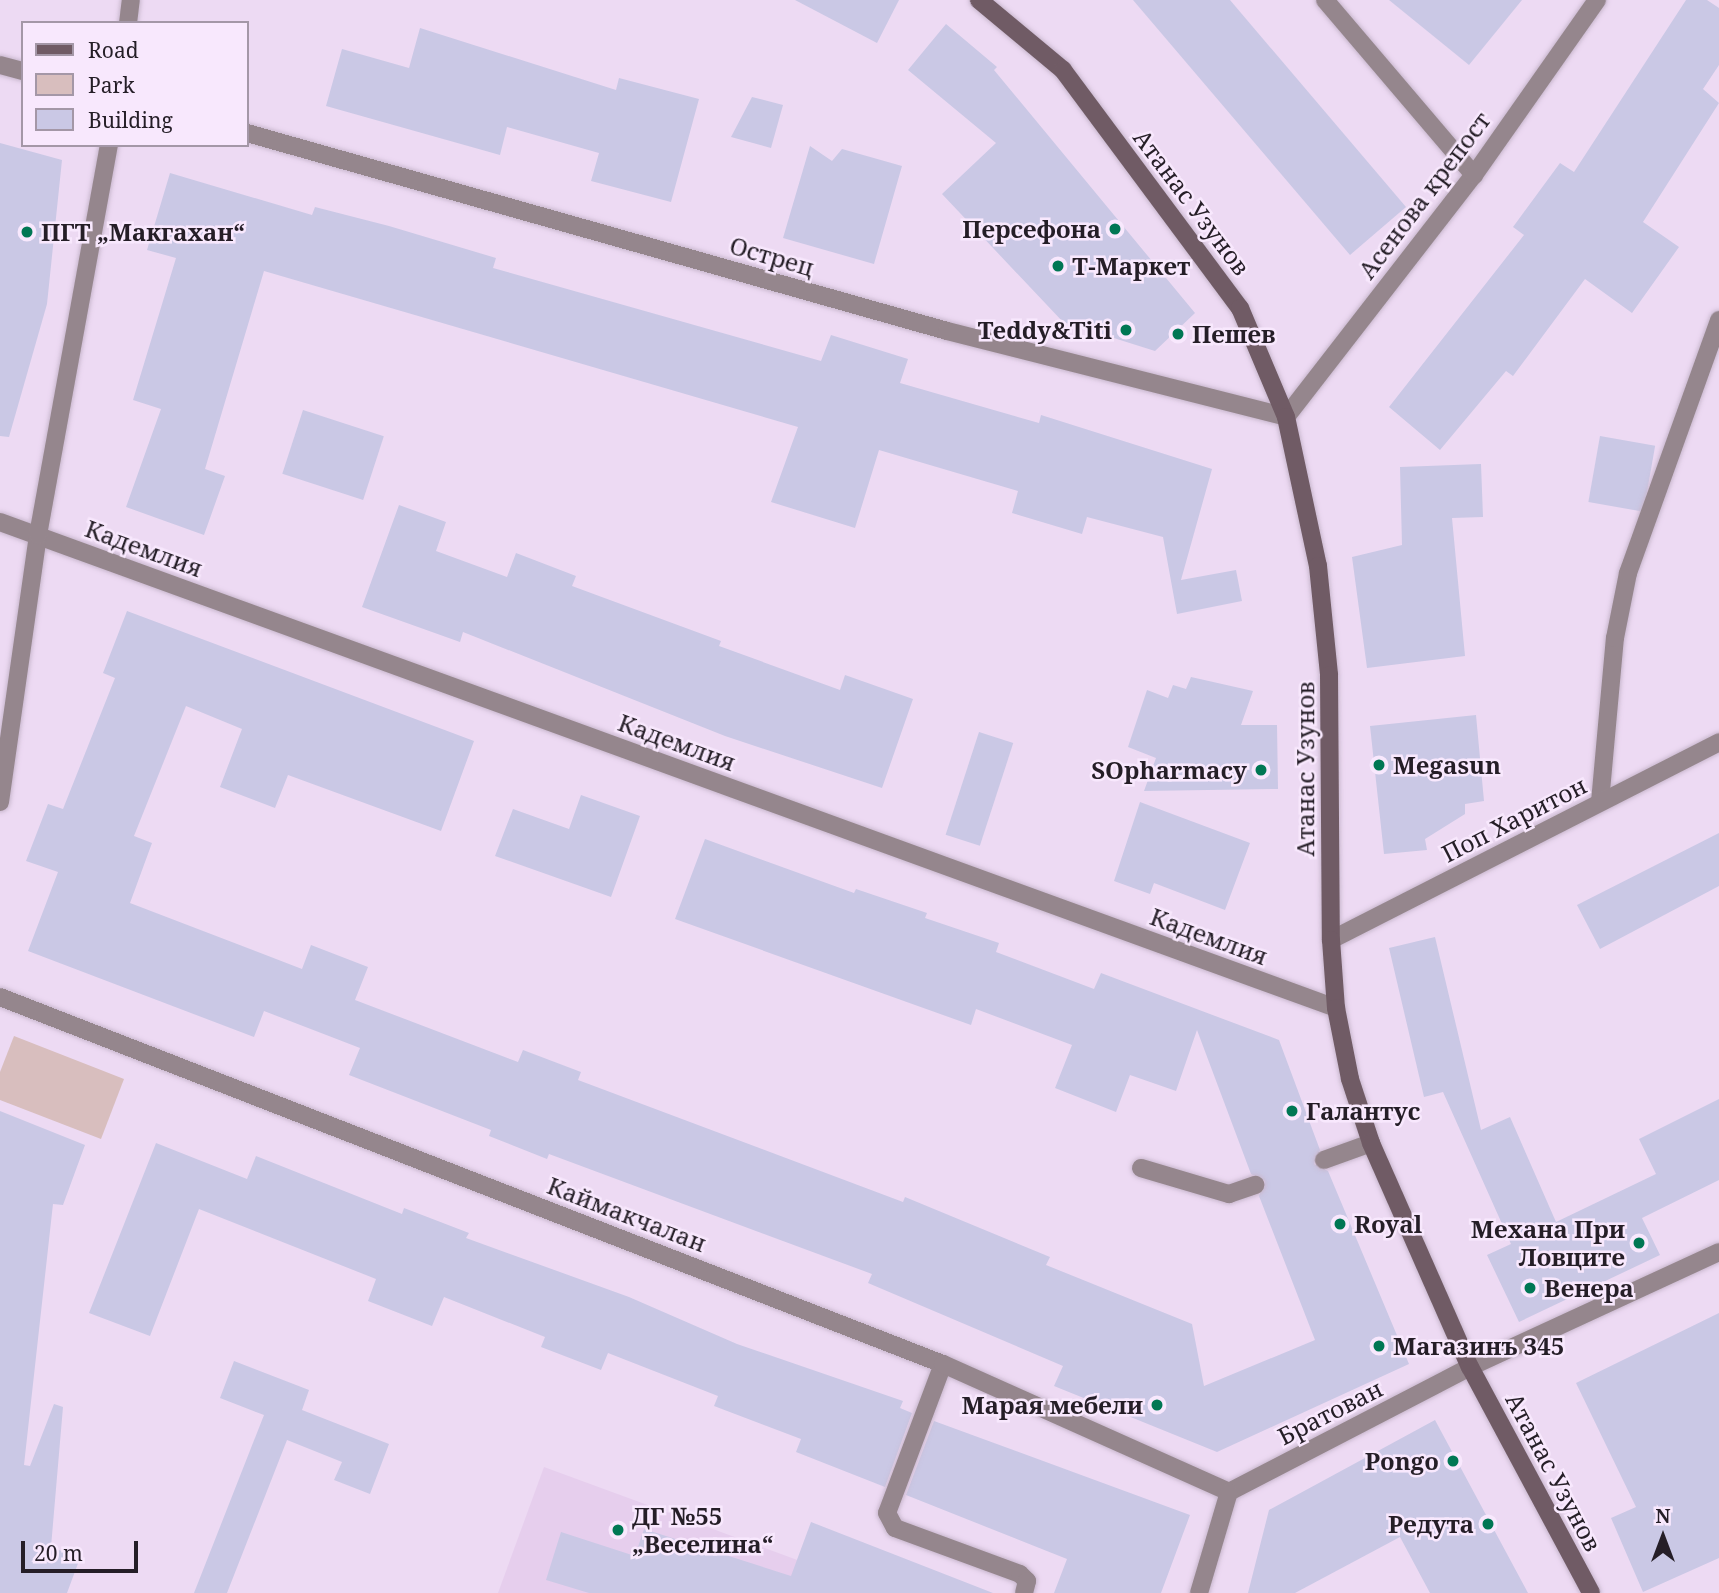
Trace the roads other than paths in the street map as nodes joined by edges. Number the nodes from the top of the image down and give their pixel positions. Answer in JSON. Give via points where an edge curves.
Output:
{"nodes":[{"id":1,"x":131,"y":0,"type":"edge"},
{"id":2,"x":979,"y":0,"type":"edge"},
{"id":3,"x":1325,"y":0,"type":"edge"},
{"id":4,"x":1593,"y":2,"type":"edge"},
{"id":5,"x":128,"y":21,"type":"edge"},
{"id":6,"x":0,"y":65,"type":"edge"},
{"id":7,"x":21,"y":70,"type":"edge"},
{"id":8,"x":248,"y":134,"type":"edge"},
{"id":9,"x":109,"y":147,"type":"edge"},
{"id":10,"x":1474,"y":175,"type":"junction"},
{"id":11,"x":1719,"y":320,"type":"edge"},
{"id":12,"x":1286,"y":417,"type":"junction"},
{"id":13,"x":0,"y":522,"type":"edge"},
{"id":14,"x":38,"y":535,"type":"junction"},
{"id":15,"x":1719,"y":742,"type":"edge"},
{"id":16,"x":0,"y":802,"type":"edge"},
{"id":17,"x":1600,"y":802,"type":"junction"},
{"id":18,"x":1331,"y":940,"type":"junction"},
{"id":19,"x":0,"y":997,"type":"edge"},
{"id":20,"x":1336,"y":1009,"type":"junction"},
{"id":21,"x":1371,"y":1143,"type":"junction"},
{"id":22,"x":1324,"y":1160,"type":"dead end"},
{"id":23,"x":1141,"y":1168,"type":"dead end"},
{"id":24,"x":1255,"y":1185,"type":"dead end"},
{"id":25,"x":1719,"y":1252,"type":"edge"},
{"id":26,"x":943,"y":1364,"type":"junction"},
{"id":27,"x":1470,"y":1367,"type":"junction"},
{"id":28,"x":1229,"y":1492,"type":"junction"},
{"id":29,"x":1024,"y":1593,"type":"edge"},
{"id":30,"x":1199,"y":1593,"type":"edge"},
{"id":31,"x":1591,"y":1593,"type":"edge"}],
"edges":[{"from":1,"to":5,"type":"street"},
{"from":2,"to":12,"type":"street","name":"Атанас Узунов","via":[[1063,71],[1240,308]]},
{"from":3,"to":10,"type":"street"},
{"from":4,"to":10,"type":"street","name":"Асенова крепост"},
{"from":6,"to":7,"type":"street"},
{"from":8,"to":12,"type":"street","name":"Острец","via":[[947,331]]},
{"from":9,"to":14,"type":"street"},
{"from":10,"to":12,"type":"street","name":"Асенова крепост"},
{"from":11,"to":17,"type":"street","via":[[1628,573],[1615,638]]},
{"from":12,"to":18,"type":"street","name":"Атанас Узунов","via":[[1318,566],[1329,675]]},
{"from":13,"to":14,"type":"street","name":"Кадемлия"},
{"from":14,"to":16,"type":"street"},
{"from":14,"to":20,"type":"street","name":"Кадемлия"},
{"from":15,"to":17,"type":"street","name":"Поп Харитон"},
{"from":17,"to":18,"type":"street","name":"Поп Харитон"},
{"from":18,"to":20,"type":"street","name":"Атанас Узунов"},
{"from":19,"to":26,"type":"street","name":"Каймакчалан"},
{"from":20,"to":21,"type":"street","name":"Атанас Узунов","via":[[1350,1079]]},
{"from":21,"to":22,"type":"street"},
{"from":21,"to":27,"type":"street","name":"Атанас Узунов"},
{"from":23,"to":24,"type":"street","via":[[1229,1194]]},
{"from":25,"to":27,"type":"street","name":"Братован"},
{"from":26,"to":28,"type":"street","name":"Каймакчалан"},
{"from":26,"to":29,"type":"street","via":[[887,1513],[895,1528],[1020,1574],[1027,1581]]},
{"from":27,"to":28,"type":"street","name":"Братован"},
{"from":27,"to":31,"type":"street","name":"Атанас Узунов"},
{"from":28,"to":30,"type":"street"}]}
